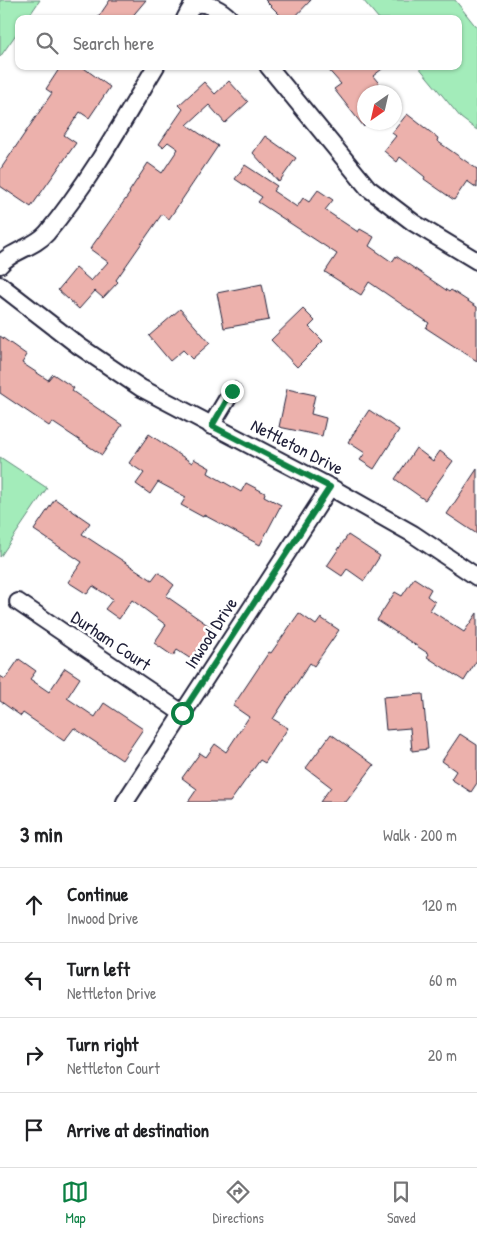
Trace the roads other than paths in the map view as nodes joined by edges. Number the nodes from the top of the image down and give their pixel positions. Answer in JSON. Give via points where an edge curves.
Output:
{"nodes":[{"id":1,"x":187,"y":15,"type":"edge"},
{"id":2,"x":224,"y":15,"type":"edge"},
{"id":3,"x":154,"y":70,"type":"edge"},
{"id":4,"x":271,"y":70,"type":"edge"},
{"id":5,"x":477,"y":261,"type":"edge"},
{"id":6,"x":0,"y":265,"type":"edge"},
{"id":7,"x":0,"y":285,"type":"edge"},
{"id":8,"x":232,"y":391,"type":"dead end"},
{"id":9,"x":212,"y":426,"type":"junction"},
{"id":10,"x":330,"y":487,"type":"junction"},
{"id":11,"x":477,"y":577,"type":"edge"},
{"id":12,"x":18,"y":602,"type":"dead end"},
{"id":13,"x":182,"y":713,"type":"junction"},
{"id":14,"x":125,"y":802,"type":"edge"}],
"edges":[{"from":1,"to":2,"type":"street","via":[[197,4],[208,4]]},
{"from":3,"to":6,"type":"street","via":[[84,186],[45,236]]},
{"from":4,"to":5,"type":"street","via":[[368,188],[414,223]]},
{"from":7,"to":9,"type":"street","name":"Nettleton Drive","via":[[140,388]]},
{"from":8,"to":9,"type":"street"},
{"from":9,"to":10,"type":"street","name":"Nettleton Drive"},
{"from":10,"to":11,"type":"street","name":"Nettleton Drive","via":[[413,534]]},
{"from":10,"to":13,"type":"street","name":"Inwood Drive"},
{"from":12,"to":13,"type":"street","name":"Durham Court"},
{"from":13,"to":14,"type":"street","name":"Inwood Drive"}]}
